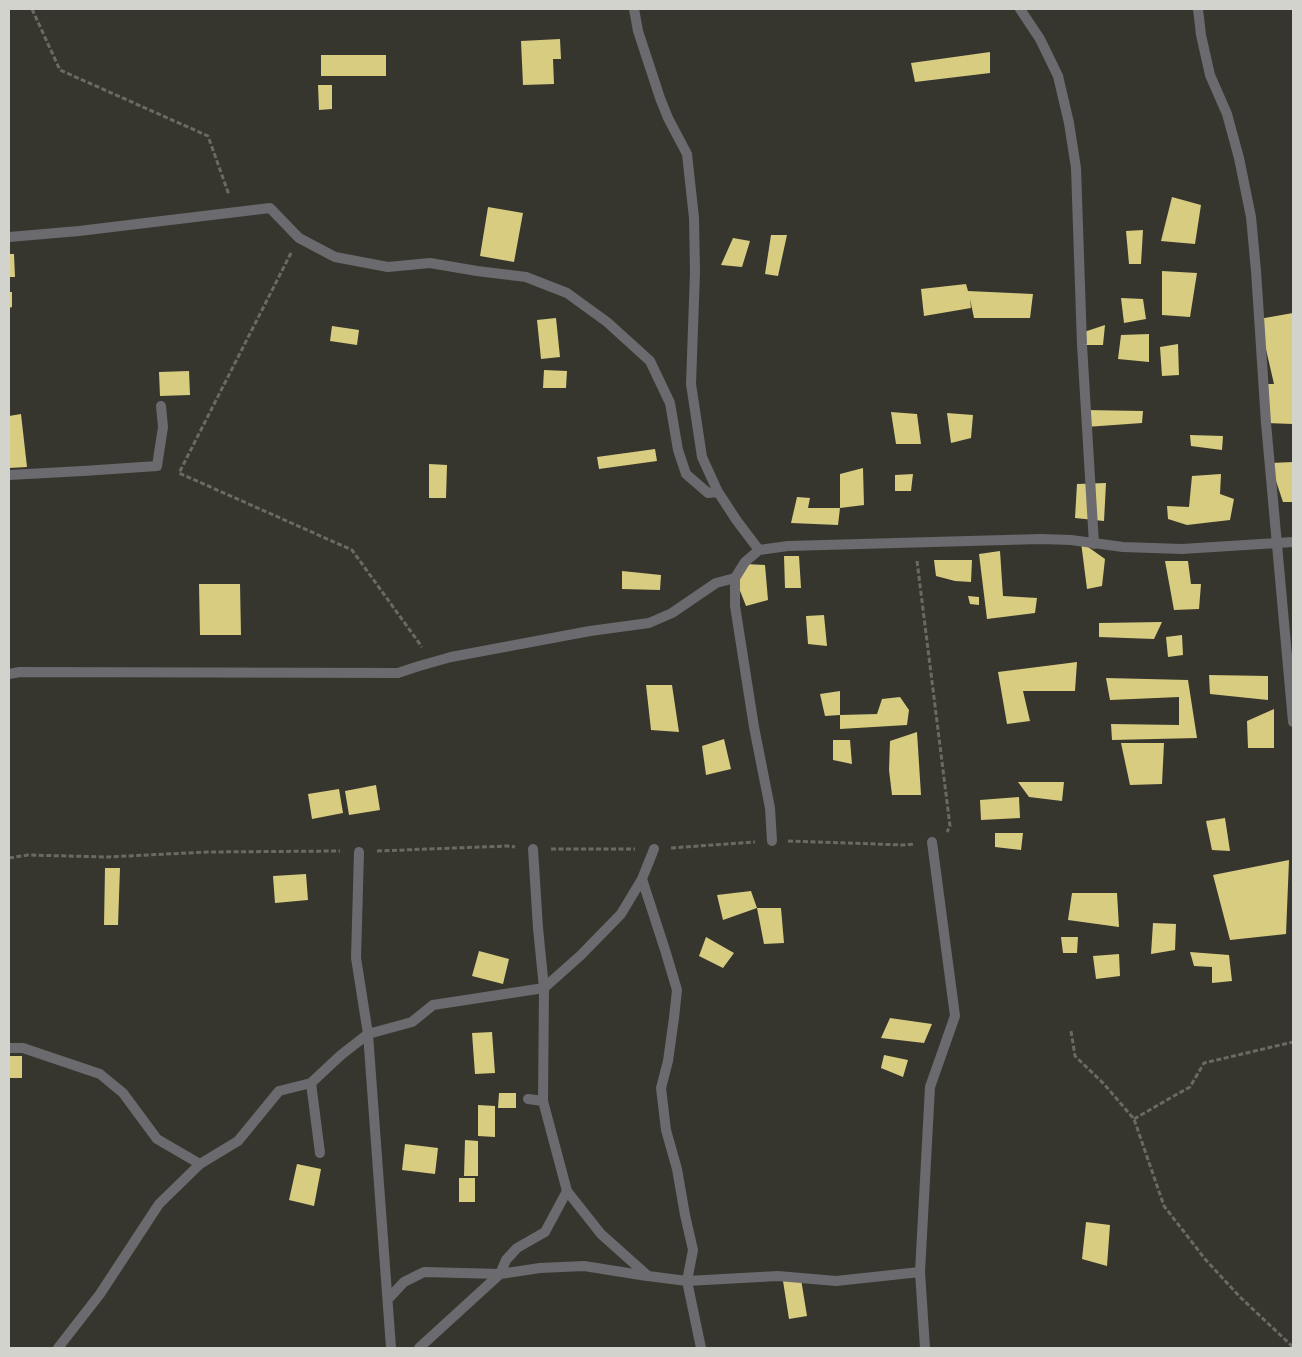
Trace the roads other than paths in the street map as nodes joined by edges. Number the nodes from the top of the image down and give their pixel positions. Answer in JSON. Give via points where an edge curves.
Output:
{"nodes":[{"id":1,"x":634,"y":9,"type":"edge"},
{"id":2,"x":1020,"y":9,"type":"edge"},
{"id":3,"x":1198,"y":9,"type":"edge"},
{"id":4,"x":9,"y":237,"type":"edge"},
{"id":5,"x":161,"y":406,"type":"dead end"},
{"id":6,"x":9,"y":475,"type":"edge"},
{"id":7,"x":718,"y":492,"type":"junction"},
{"id":8,"x":1293,"y":542,"type":"edge"},
{"id":9,"x":1094,"y":544,"type":"junction"},
{"id":10,"x":1278,"y":544,"type":"junction"},
{"id":11,"x":759,"y":550,"type":"junction"},
{"id":12,"x":735,"y":578,"type":"junction"},
{"id":13,"x":9,"y":674,"type":"edge"},
{"id":14,"x":1293,"y":722,"type":"edge"},
{"id":15,"x":772,"y":841,"type":"road end"},
{"id":16,"x":932,"y":842,"type":"road end"},
{"id":17,"x":533,"y":849,"type":"road end"},
{"id":18,"x":654,"y":849,"type":"road end"},
{"id":19,"x":359,"y":852,"type":"road end"},
{"id":20,"x":642,"y":879,"type":"junction"},
{"id":21,"x":544,"y":988,"type":"junction"},
{"id":22,"x":368,"y":1034,"type":"junction"},
{"id":23,"x":9,"y":1048,"type":"edge"},
{"id":24,"x":311,"y":1083,"type":"junction"},
{"id":25,"x":528,"y":1099,"type":"dead end"},
{"id":26,"x":543,"y":1101,"type":"junction"},
{"id":27,"x":320,"y":1153,"type":"dead end"},
{"id":28,"x":200,"y":1164,"type":"junction"},
{"id":29,"x":567,"y":1191,"type":"junction"},
{"id":30,"x":920,"y":1272,"type":"junction"},
{"id":31,"x":500,"y":1274,"type":"junction"},
{"id":32,"x":648,"y":1276,"type":"junction"},
{"id":33,"x":686,"y":1281,"type":"junction"},
{"id":34,"x":388,"y":1299,"type":"junction"},
{"id":35,"x":58,"y":1348,"type":"edge"},
{"id":36,"x":391,"y":1348,"type":"edge"},
{"id":37,"x":420,"y":1348,"type":"edge"},
{"id":38,"x":701,"y":1348,"type":"edge"},
{"id":39,"x":925,"y":1348,"type":"edge"}],
"edges":[{"from":1,"to":7,"type":"street","via":[[660,98],[687,154],[694,218],[695,272],[691,384],[702,457]]},
{"from":2,"to":9,"type":"street","via":[[1040,39],[1058,76],[1076,168],[1082,354]]},
{"from":3,"to":10,"type":"street","via":[[1210,75],[1227,114],[1250,217]]},
{"from":4,"to":7,"type":"street","via":[[270,208],[299,238],[335,257],[388,267],[430,263],[526,277],[567,293],[607,322],[650,361],[670,403],[678,450],[686,474],[708,493]]},
{"from":5,"to":6,"type":"street","via":[[164,427],[157,466]]},
{"from":7,"to":11,"type":"street"},
{"from":8,"to":10,"type":"street"},
{"from":9,"to":10,"type":"street","via":[[1182,549]]},
{"from":9,"to":11,"type":"street","via":[[1041,539],[788,546]]},
{"from":10,"to":14,"type":"street"},
{"from":11,"to":12,"type":"street","via":[[745,562]]},
{"from":12,"to":13,"type":"street","via":[[716,583],[672,614],[649,623],[451,657],[398,673]]},
{"from":12,"to":15,"type":"street","via":[[736,606],[770,808]]},
{"from":16,"to":30,"type":"street","via":[[955,1016],[930,1087]]},
{"from":17,"to":21,"type":"street"},
{"from":18,"to":20,"type":"street"},
{"from":19,"to":22,"type":"street","via":[[356,958]]},
{"from":20,"to":21,"type":"street","via":[[621,914]]},
{"from":20,"to":33,"type":"street","via":[[677,990],[668,1061],[661,1088],[666,1130],[677,1168],[692,1250]]},
{"from":21,"to":22,"type":"street","via":[[433,1005],[412,1022]]},
{"from":21,"to":26,"type":"street"},
{"from":22,"to":24,"type":"street"},
{"from":22,"to":34,"type":"street"},
{"from":23,"to":28,"type":"street","via":[[22,1048],[100,1074],[123,1093],[157,1139]]},
{"from":24,"to":27,"type":"street"},
{"from":24,"to":28,"type":"street","via":[[279,1091],[238,1141]]},
{"from":25,"to":26,"type":"street"},
{"from":26,"to":29,"type":"street"},
{"from":28,"to":35,"type":"street","via":[[159,1204],[100,1294]]},
{"from":29,"to":31,"type":"street","via":[[545,1232],[517,1248],[506,1260]]},
{"from":29,"to":32,"type":"street","via":[[601,1234]]},
{"from":30,"to":33,"type":"street","via":[[836,1281],[778,1276]]},
{"from":30,"to":39,"type":"street"},
{"from":31,"to":32,"type":"street","via":[[584,1266]]},
{"from":31,"to":34,"type":"street","via":[[424,1272],[404,1282]]},
{"from":31,"to":37,"type":"street"},
{"from":32,"to":33,"type":"street"},
{"from":33,"to":38,"type":"street"},
{"from":34,"to":36,"type":"street"}]}
